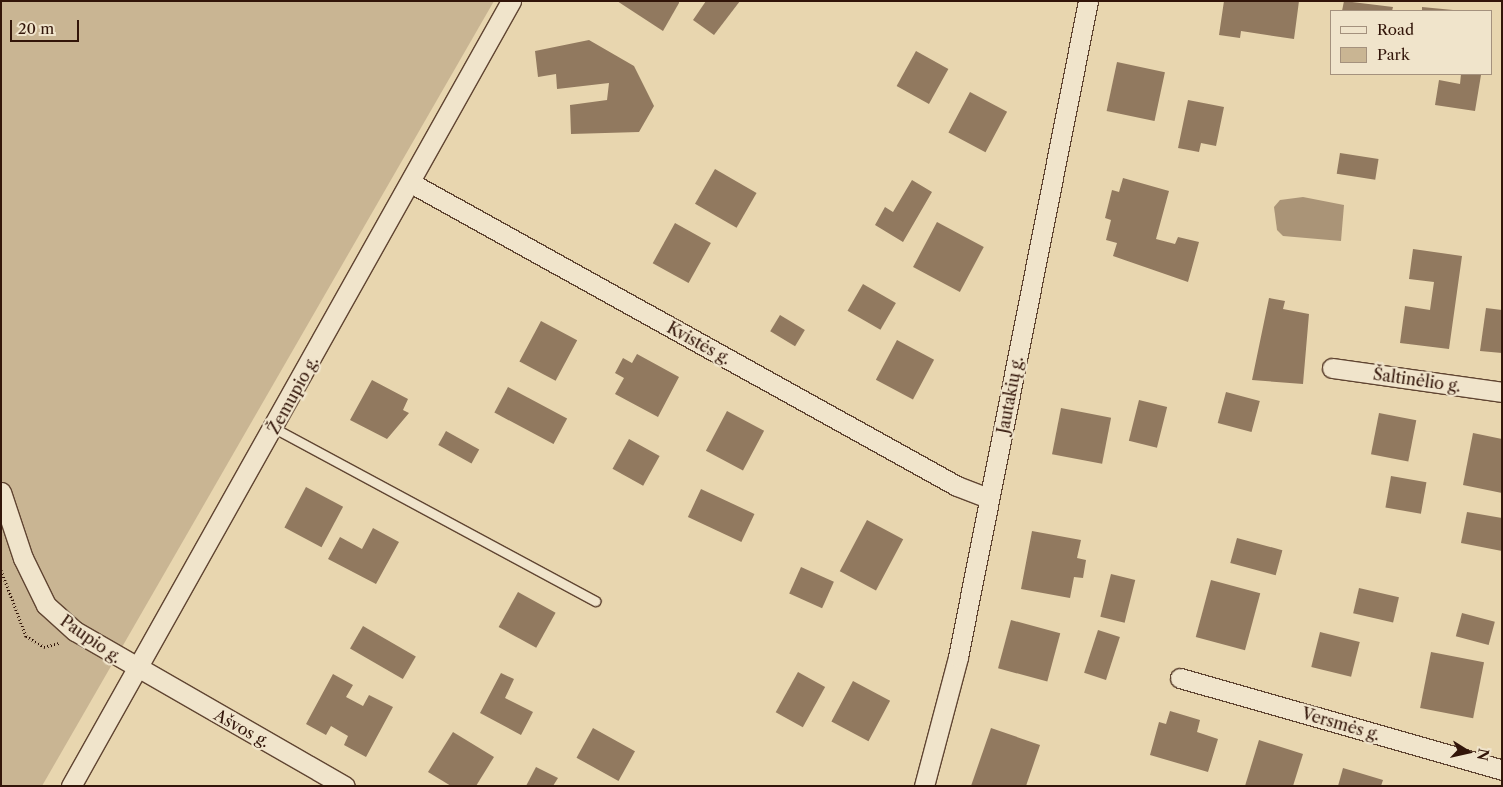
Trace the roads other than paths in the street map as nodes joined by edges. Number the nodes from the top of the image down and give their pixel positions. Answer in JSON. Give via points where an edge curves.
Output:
{"nodes":[{"id":1,"x":511,"y":1,"type":"edge"},
{"id":2,"x":1088,"y":1,"type":"edge"},
{"id":3,"x":411,"y":183,"type":"junction"},
{"id":4,"x":1332,"y":368,"type":"dead end"},
{"id":5,"x":1502,"y":392,"type":"edge"},
{"id":6,"x":274,"y":428,"type":"junction"},
{"id":7,"x":1,"y":492,"type":"edge"},
{"id":8,"x":990,"y":498,"type":"junction"},
{"id":9,"x":595,"y":601,"type":"dead end"},
{"id":10,"x":139,"y":671,"type":"junction"},
{"id":11,"x":1180,"y":678,"type":"dead end"},
{"id":12,"x":1502,"y":770,"type":"edge"},
{"id":13,"x":71,"y":786,"type":"edge"},
{"id":14,"x":345,"y":786,"type":"edge"},
{"id":15,"x":924,"y":786,"type":"edge"}],
"edges":[{"from":1,"to":3,"type":"street","name":"Žemupio g."},
{"from":2,"to":8,"type":"street","name":"Jautakių g."},
{"from":3,"to":6,"type":"street","name":"Žemupio g."},
{"from":3,"to":8,"type":"street","name":"Kvistės g.","via":[[957,486]]},
{"from":4,"to":5,"type":"street","name":"Šaltinėlio g."},
{"from":6,"to":9,"type":"lane"},
{"from":6,"to":10,"type":"street","name":"Žemupio g."},
{"from":7,"to":10,"type":"street","name":"Paupio g.","via":[[23,558],[46,605],[75,631]]},
{"from":8,"to":15,"type":"street","name":"Jautakių g.","via":[[958,657]]},
{"from":10,"to":13,"type":"street","name":"Žemupio g."},
{"from":10,"to":14,"type":"street","name":"Ašvos g."},
{"from":11,"to":12,"type":"street","name":"Versmės g."}]}
